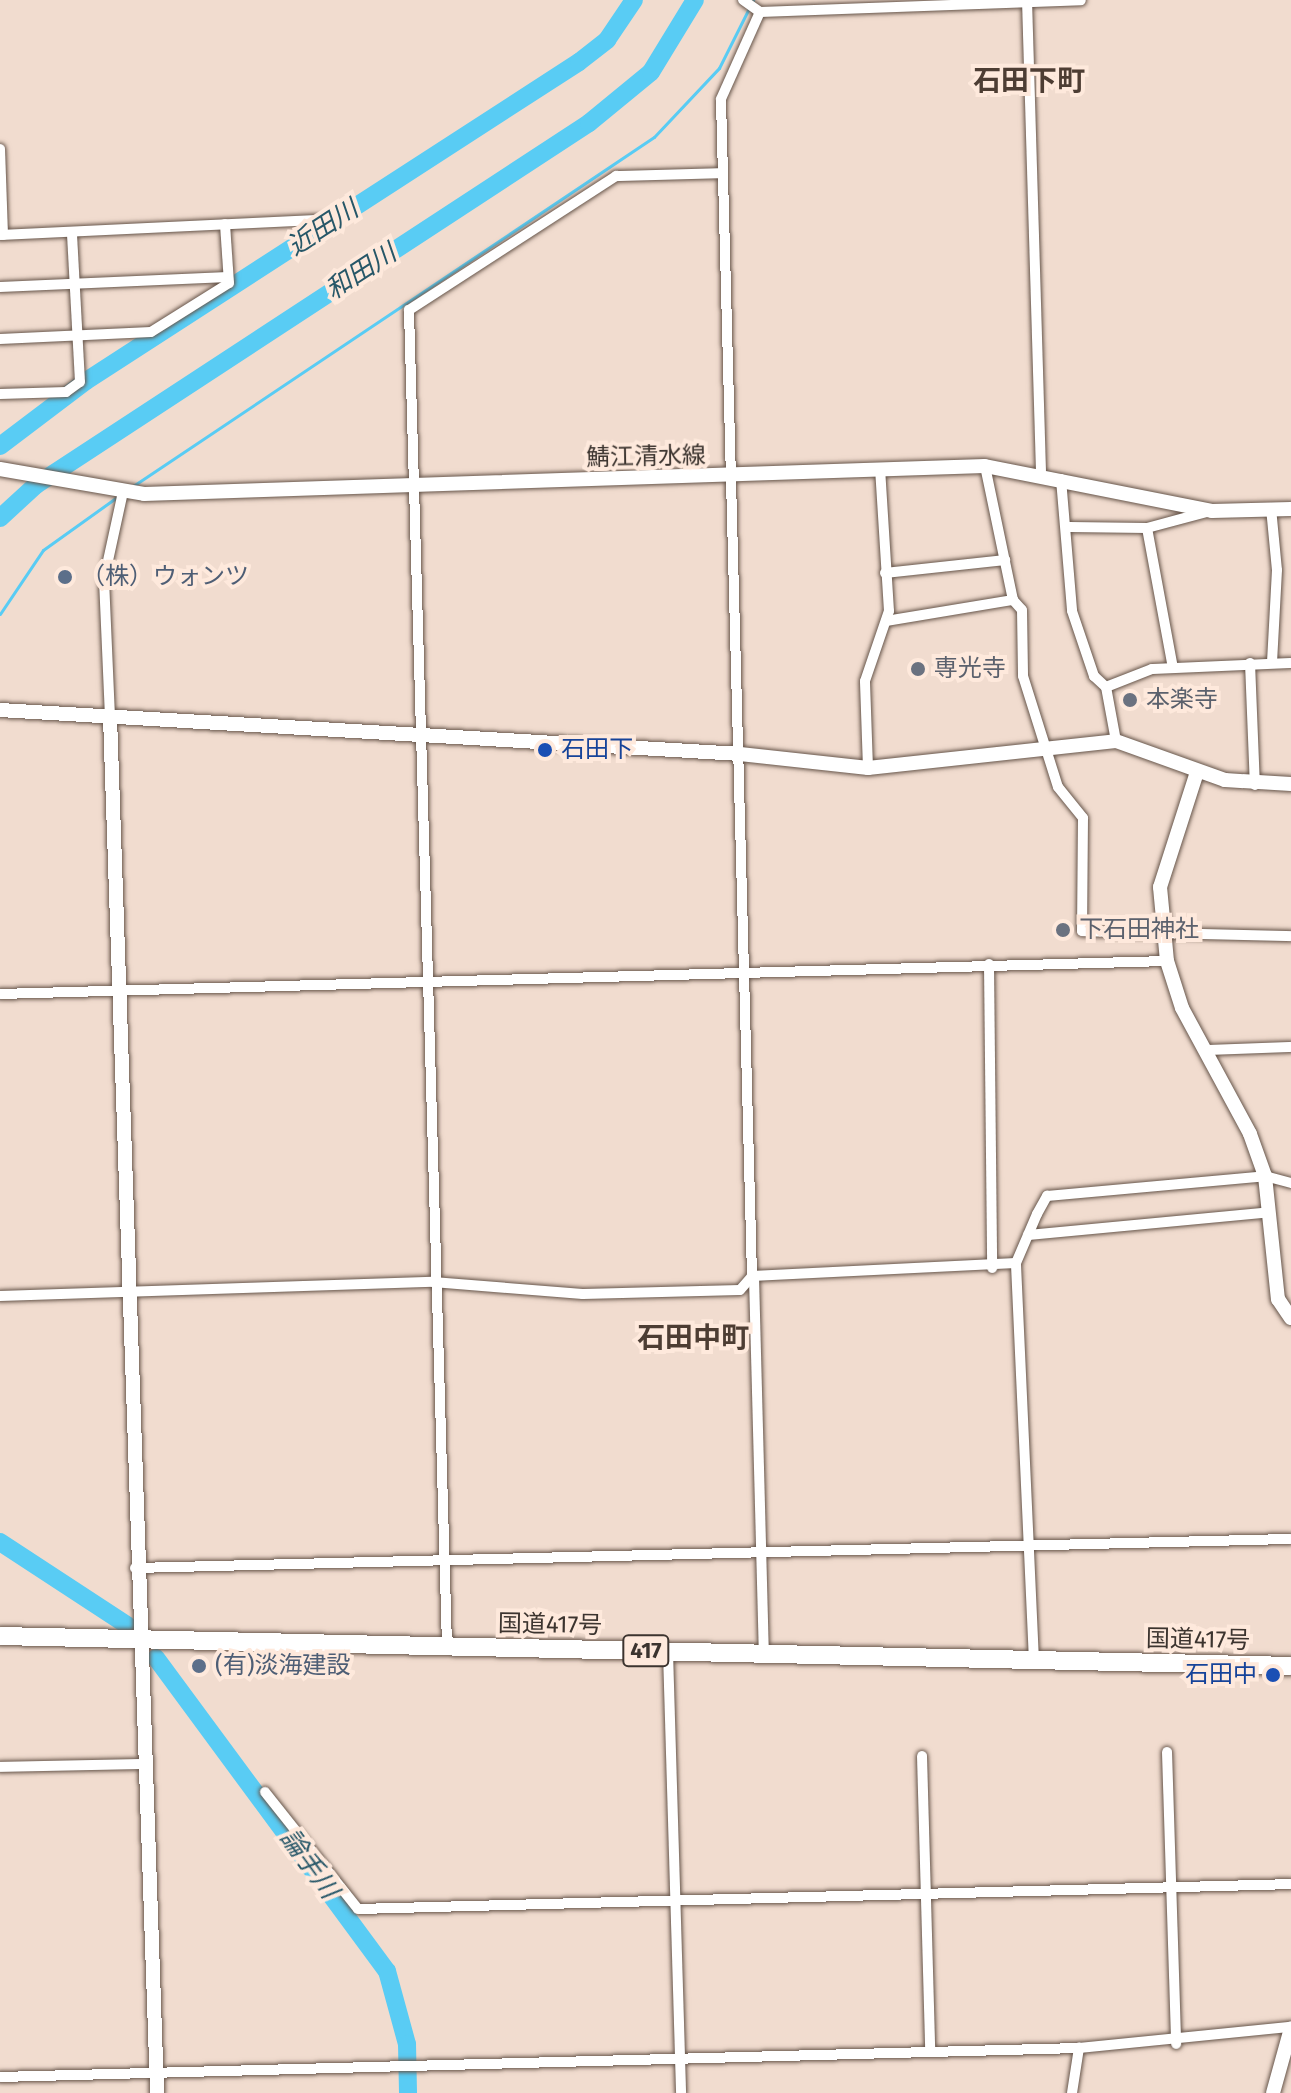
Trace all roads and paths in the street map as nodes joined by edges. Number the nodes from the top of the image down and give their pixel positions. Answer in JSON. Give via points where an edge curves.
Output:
{"nodes":[{"id":1,"x":1081,"y":0,"type":"edge"},
{"id":2,"x":744,"y":1,"type":"edge"},
{"id":3,"x":1027,"y":1,"type":"edge"},
{"id":4,"x":760,"y":12,"type":"junction"},
{"id":5,"x":0,"y":149,"type":"edge"},
{"id":6,"x":722,"y":173,"type":"junction"},
{"id":7,"x":322,"y":220,"type":"dead end"},
{"id":8,"x":225,"y":224,"type":"junction"},
{"id":9,"x":72,"y":232,"type":"junction"},
{"id":10,"x":2,"y":235,"type":"edge"},
{"id":11,"x":228,"y":277,"type":"junction"},
{"id":12,"x":74,"y":284,"type":"junction"},
{"id":13,"x":0,"y":287,"type":"edge"},
{"id":14,"x":77,"y":335,"type":"junction"},
{"id":15,"x":0,"y":339,"type":"edge"},
{"id":16,"x":0,"y":394,"type":"edge"},
{"id":17,"x":985,"y":466,"type":"junction"},
{"id":18,"x":880,"y":468,"type":"junction"},
{"id":19,"x":0,"y":469,"type":"edge"},
{"id":20,"x":1041,"y":472,"type":"junction"},
{"id":21,"x":731,"y":477,"type":"junction"},
{"id":22,"x":1061,"y":477,"type":"junction"},
{"id":23,"x":414,"y":485,"type":"junction"},
{"id":24,"x":123,"y":492,"type":"junction"},
{"id":25,"x":1271,"y":508,"type":"junction"},
{"id":26,"x":1291,"y":509,"type":"edge"},
{"id":27,"x":1212,"y":511,"type":"junction"},
{"id":28,"x":1069,"y":527,"type":"junction"},
{"id":29,"x":1147,"y":528,"type":"junction"},
{"id":30,"x":1005,"y":560,"type":"junction"},
{"id":31,"x":885,"y":573,"type":"junction"},
{"id":32,"x":1013,"y":600,"type":"junction"},
{"id":33,"x":886,"y":621,"type":"junction"},
{"id":34,"x":1272,"y":661,"type":"junction"},
{"id":35,"x":1250,"y":663,"type":"junction"},
{"id":36,"x":1291,"y":663,"type":"edge"},
{"id":37,"x":1173,"y":668,"type":"junction"},
{"id":38,"x":1106,"y":687,"type":"junction"},
{"id":39,"x":0,"y":710,"type":"edge"},
{"id":40,"x":110,"y":717,"type":"junction"},
{"id":41,"x":420,"y":734,"type":"junction"},
{"id":42,"x":1116,"y":741,"type":"junction"},
{"id":43,"x":1045,"y":747,"type":"junction"},
{"id":44,"x":740,"y":754,"type":"junction"},
{"id":45,"x":868,"y":768,"type":"junction"},
{"id":46,"x":1197,"y":772,"type":"junction"},
{"id":47,"x":1291,"y":784,"type":"edge"},
{"id":48,"x":1255,"y":785,"type":"junction"},
{"id":49,"x":1164,"y":935,"type":"junction"},
{"id":50,"x":1291,"y":936,"type":"edge"},
{"id":51,"x":1167,"y":961,"type":"junction"},
{"id":52,"x":989,"y":964,"type":"junction"},
{"id":53,"x":747,"y":968,"type":"junction"},
{"id":54,"x":430,"y":981,"type":"junction"},
{"id":55,"x":120,"y":992,"type":"junction"},
{"id":56,"x":0,"y":994,"type":"edge"},
{"id":57,"x":1291,"y":1047,"type":"edge"},
{"id":58,"x":1206,"y":1050,"type":"junction"},
{"id":59,"x":1265,"y":1176,"type":"junction"},
{"id":60,"x":1291,"y":1183,"type":"edge"},
{"id":61,"x":1270,"y":1212,"type":"junction"},
{"id":62,"x":1028,"y":1235,"type":"junction"},
{"id":63,"x":1016,"y":1263,"type":"junction"},
{"id":64,"x":992,"y":1268,"type":"junction"},
{"id":65,"x":753,"y":1277,"type":"junction"},
{"id":66,"x":433,"y":1282,"type":"junction"},
{"id":67,"x":126,"y":1292,"type":"junction"},
{"id":68,"x":0,"y":1296,"type":"edge"},
{"id":69,"x":1291,"y":1318,"type":"edge"},
{"id":70,"x":1291,"y":1539,"type":"edge"},
{"id":71,"x":1028,"y":1546,"type":"junction"},
{"id":72,"x":766,"y":1549,"type":"junction"},
{"id":73,"x":444,"y":1559,"type":"junction"},
{"id":74,"x":135,"y":1568,"type":"junction"},
{"id":75,"x":0,"y":1636,"type":"edge"},
{"id":76,"x":142,"y":1640,"type":"junction"},
{"id":77,"x":447,"y":1646,"type":"junction"},
{"id":78,"x":668,"y":1652,"type":"junction"},
{"id":79,"x":764,"y":1654,"type":"junction"},
{"id":80,"x":1034,"y":1661,"type":"junction"},
{"id":81,"x":1291,"y":1666,"type":"edge"},
{"id":82,"x":1167,"y":1752,"type":"dead end"},
{"id":83,"x":922,"y":1756,"type":"dead end"},
{"id":84,"x":148,"y":1764,"type":"junction"},
{"id":85,"x":0,"y":1767,"type":"edge"},
{"id":86,"x":265,"y":1792,"type":"dead end"},
{"id":87,"x":1291,"y":1884,"type":"edge"},
{"id":88,"x":1171,"y":1887,"type":"junction"},
{"id":89,"x":925,"y":1893,"type":"junction"},
{"id":90,"x":676,"y":1900,"type":"junction"},
{"id":91,"x":1291,"y":2028,"type":"edge"},
{"id":92,"x":1176,"y":2044,"type":"junction"},
{"id":93,"x":1079,"y":2048,"type":"junction"},
{"id":94,"x":930,"y":2050,"type":"junction"},
{"id":95,"x":680,"y":2058,"type":"junction"},
{"id":96,"x":157,"y":2073,"type":"junction"},
{"id":97,"x":0,"y":2077,"type":"edge"},
{"id":98,"x":157,"y":2093,"type":"edge"},
{"id":99,"x":681,"y":2093,"type":"edge"},
{"id":100,"x":1072,"y":2093,"type":"edge"},
{"id":101,"x":1273,"y":2093,"type":"edge"}],
"edges":[{"from":1,"to":3,"type":"street"},
{"from":2,"to":4,"type":"street"},
{"from":3,"to":4,"type":"street"},
{"from":3,"to":20,"type":"street"},
{"from":4,"to":6,"type":"street","via":[[723,80]]},
{"from":5,"to":10,"type":"street"},
{"from":6,"to":21,"type":"street"},
{"from":6,"to":23,"type":"street","via":[[616,176],[409,310]]},
{"from":7,"to":8,"type":"street"},
{"from":8,"to":9,"type":"street"},
{"from":8,"to":11,"type":"street"},
{"from":9,"to":10,"type":"street"},
{"from":9,"to":12,"type":"street"},
{"from":11,"to":12,"type":"street"},
{"from":11,"to":14,"type":"street","via":[[151,332]]},
{"from":12,"to":13,"type":"street"},
{"from":12,"to":14,"type":"street"},
{"from":14,"to":15,"type":"street"},
{"from":14,"to":16,"type":"street","via":[[80,382],[66,392]]},
{"from":17,"to":18,"type":"street","name":"鯖江清水線"},
{"from":17,"to":20,"type":"street","name":"鯖江清水線"},
{"from":17,"to":30,"type":"street"},
{"from":18,"to":21,"type":"street","name":"鯖江清水線"},
{"from":18,"to":31,"type":"street"},
{"from":19,"to":24,"type":"street","name":"鯖江清水線"},
{"from":20,"to":22,"type":"street","name":"鯖江清水線"},
{"from":21,"to":23,"type":"street","name":"鯖江清水線"},
{"from":21,"to":44,"type":"street"},
{"from":22,"to":27,"type":"street","name":"鯖江清水線"},
{"from":22,"to":28,"type":"street"},
{"from":23,"to":24,"type":"street","name":"鯖江清水線"},
{"from":23,"to":41,"type":"street"},
{"from":24,"to":40,"type":"street","via":[[104,579]]},
{"from":25,"to":26,"type":"street","name":"鯖江清水線"},
{"from":25,"to":27,"type":"street","name":"鯖江清水線"},
{"from":25,"to":34,"type":"street"},
{"from":27,"to":29,"type":"street"},
{"from":28,"to":29,"type":"street"},
{"from":28,"to":38,"type":"street","via":[[1072,611],[1094,676]]},
{"from":29,"to":37,"type":"street"},
{"from":30,"to":31,"type":"street"},
{"from":30,"to":32,"type":"street"},
{"from":31,"to":33,"type":"street"},
{"from":32,"to":33,"type":"street"},
{"from":32,"to":43,"type":"street","via":[[1022,610],[1023,676]]},
{"from":33,"to":45,"type":"street","via":[[865,681]]},
{"from":34,"to":35,"type":"street"},
{"from":34,"to":36,"type":"street"},
{"from":35,"to":37,"type":"street"},
{"from":35,"to":48,"type":"street"},
{"from":37,"to":38,"type":"street"},
{"from":38,"to":42,"type":"street"},
{"from":39,"to":40,"type":"street"},
{"from":40,"to":41,"type":"street"},
{"from":40,"to":55,"type":"street"},
{"from":41,"to":44,"type":"street"},
{"from":41,"to":54,"type":"street"},
{"from":42,"to":43,"type":"street"},
{"from":42,"to":46,"type":"street"},
{"from":43,"to":45,"type":"street"},
{"from":43,"to":49,"type":"street","via":[[1058,787],[1083,818],[1082,931]]},
{"from":44,"to":45,"type":"street"},
{"from":44,"to":53,"type":"street"},
{"from":46,"to":48,"type":"street"},
{"from":46,"to":49,"type":"street","via":[[1164,863]]},
{"from":47,"to":48,"type":"street"},
{"from":49,"to":50,"type":"street"},
{"from":49,"to":51,"type":"street"},
{"from":51,"to":52,"type":"street"},
{"from":51,"to":58,"type":"street","via":[[1182,1008]]},
{"from":52,"to":53,"type":"street"},
{"from":52,"to":64,"type":"street"},
{"from":53,"to":54,"type":"street"},
{"from":53,"to":65,"type":"street"},
{"from":54,"to":55,"type":"street"},
{"from":54,"to":66,"type":"street"},
{"from":55,"to":56,"type":"street"},
{"from":55,"to":67,"type":"street"},
{"from":57,"to":58,"type":"street"},
{"from":58,"to":59,"type":"street"},
{"from":59,"to":60,"type":"street"},
{"from":59,"to":61,"type":"street"},
{"from":59,"to":62,"type":"street","via":[[1047,1196]]},
{"from":61,"to":62,"type":"street"},
{"from":61,"to":69,"type":"street","via":[[1278,1299]]},
{"from":62,"to":63,"type":"street"},
{"from":63,"to":64,"type":"street"},
{"from":63,"to":71,"type":"street"},
{"from":64,"to":65,"type":"street"},
{"from":65,"to":66,"type":"street","via":[[740,1290],[583,1294]]},
{"from":65,"to":72,"type":"street"},
{"from":66,"to":67,"type":"street"},
{"from":66,"to":73,"type":"street"},
{"from":67,"to":68,"type":"street"},
{"from":67,"to":74,"type":"street"},
{"from":70,"to":71,"type":"street"},
{"from":71,"to":72,"type":"street"},
{"from":71,"to":80,"type":"street"},
{"from":72,"to":73,"type":"street"},
{"from":72,"to":79,"type":"street"},
{"from":73,"to":74,"type":"street"},
{"from":73,"to":77,"type":"street"},
{"from":74,"to":76,"type":"street"},
{"from":75,"to":76,"type":"highway","name":"国道417号","number":"417"},
{"from":76,"to":77,"type":"highway","name":"国道417号","number":"417"},
{"from":76,"to":84,"type":"street"},
{"from":77,"to":78,"type":"highway","name":"国道417号","number":"417"},
{"from":78,"to":79,"type":"highway","name":"国道417号","number":"417"},
{"from":78,"to":90,"type":"street"},
{"from":79,"to":80,"type":"highway","name":"国道417号","number":"417"},
{"from":80,"to":81,"type":"highway","name":"国道417号","number":"417"},
{"from":82,"to":88,"type":"street"},
{"from":83,"to":89,"type":"street"},
{"from":84,"to":85,"type":"street"},
{"from":84,"to":96,"type":"street"},
{"from":86,"to":90,"type":"street","via":[[358,1909]]},
{"from":87,"to":88,"type":"street"},
{"from":88,"to":89,"type":"street"},
{"from":88,"to":92,"type":"street"},
{"from":89,"to":90,"type":"street"},
{"from":89,"to":94,"type":"street"},
{"from":90,"to":95,"type":"street"},
{"from":91,"to":92,"type":"street"},
{"from":91,"to":101,"type":"street"},
{"from":92,"to":93,"type":"street"},
{"from":93,"to":94,"type":"street"},
{"from":93,"to":100,"type":"street"},
{"from":94,"to":95,"type":"street"},
{"from":95,"to":96,"type":"street"},
{"from":95,"to":99,"type":"street"},
{"from":96,"to":97,"type":"street"},
{"from":96,"to":98,"type":"street"}]}
